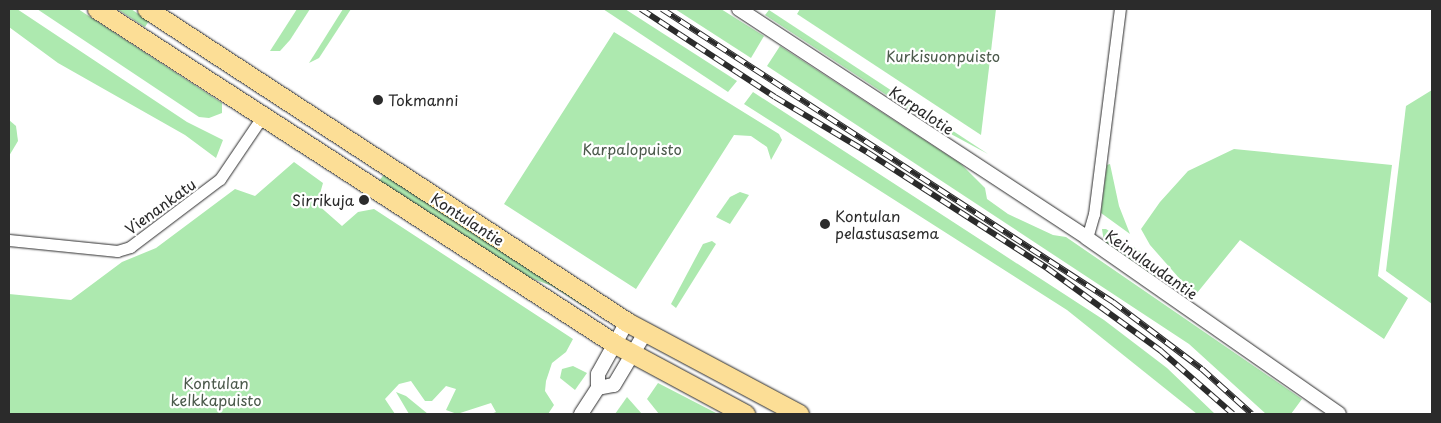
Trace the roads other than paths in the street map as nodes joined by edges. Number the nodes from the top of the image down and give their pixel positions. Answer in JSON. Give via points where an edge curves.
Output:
{"nodes":[{"id":1,"x":97,"y":9,"type":"edge"},
{"id":2,"x":147,"y":9,"type":"edge"},
{"id":3,"x":741,"y":9,"type":"edge"},
{"id":4,"x":1120,"y":9,"type":"edge"},
{"id":5,"x":262,"y":117,"type":"junction"},
{"id":6,"x":1087,"y":238,"type":"junction"},
{"id":7,"x":9,"y":240,"type":"edge"},
{"id":8,"x":627,"y":322,"type":"junction"},
{"id":9,"x":645,"y":333,"type":"junction"},
{"id":10,"x":614,"y":344,"type":"junction"},
{"id":11,"x":633,"y":354,"type":"junction"},
{"id":12,"x":598,"y":388,"type":"junction"},
{"id":13,"x":581,"y":414,"type":"edge"},
{"id":14,"x":745,"y":414,"type":"edge"},
{"id":15,"x":798,"y":414,"type":"edge"},
{"id":16,"x":1339,"y":414,"type":"edge"}],
"edges":[{"from":1,"to":5,"type":"main road","name":"Kontulantie"},
{"from":2,"to":8,"type":"main road","name":"Kontulantie"},
{"from":3,"to":6,"type":"street","name":"Karpalotie"},
{"from":4,"to":6,"type":"street","name":"Keinulaudantie","via":[[1094,214]]},
{"from":5,"to":7,"type":"street","name":"Vienankatu","via":[[220,179],[130,247],[117,251]]},
{"from":5,"to":10,"type":"main road","name":"Kontulantie"},
{"from":6,"to":16,"type":"street","name":"Keinulaudantie"},
{"from":8,"to":9,"type":"main road","name":"Kontulantie"},
{"from":8,"to":10,"type":"street"},
{"from":9,"to":11,"type":"street"},
{"from":9,"to":15,"type":"main road","name":"Kontulantie"},
{"from":10,"to":11,"type":"main road","name":"Kontulantie"},
{"from":10,"to":12,"type":"street","via":[[598,374]]},
{"from":11,"to":12,"type":"street","via":[[614,385]]},
{"from":11,"to":14,"type":"main road","name":"Kontulantie"},
{"from":12,"to":13,"type":"street"}]}
